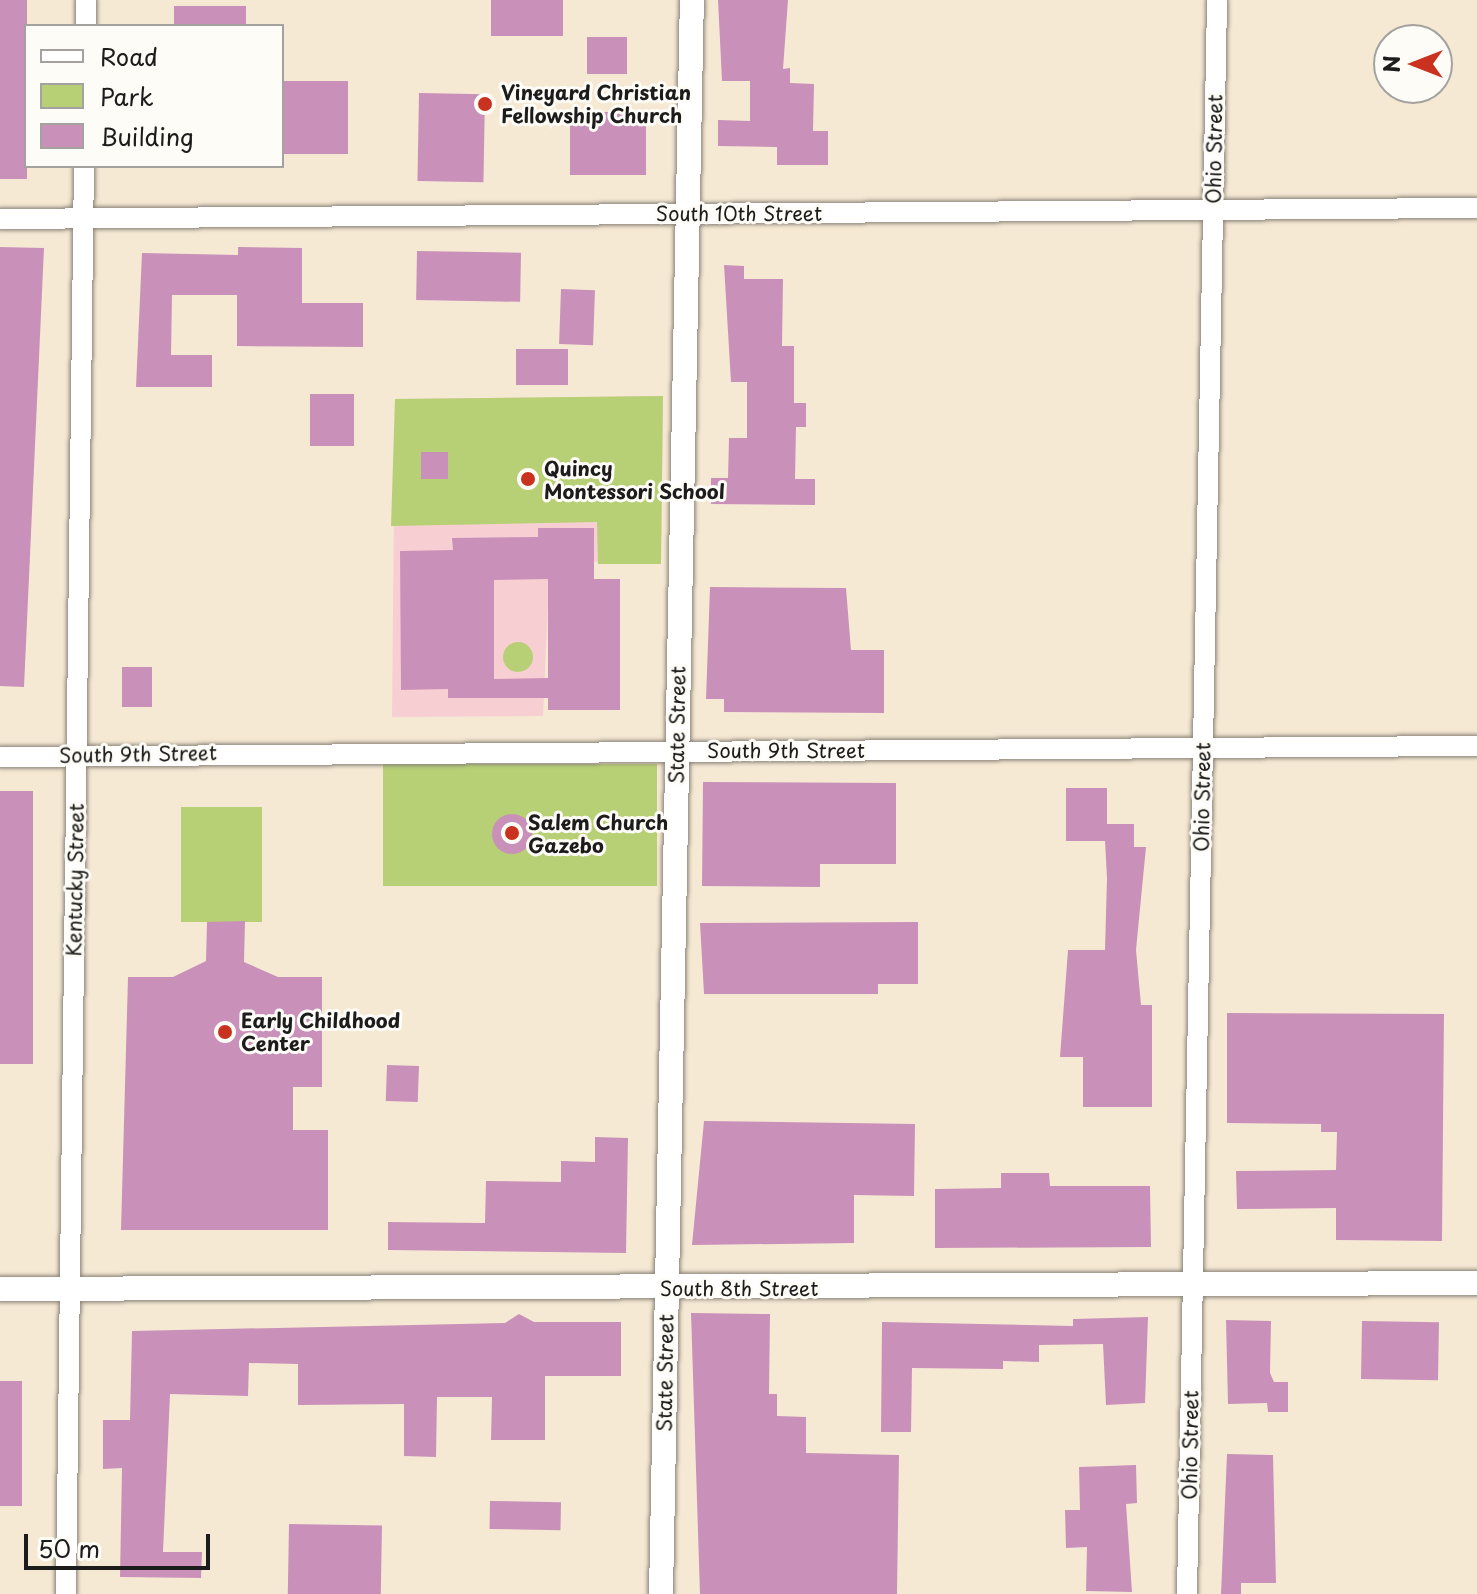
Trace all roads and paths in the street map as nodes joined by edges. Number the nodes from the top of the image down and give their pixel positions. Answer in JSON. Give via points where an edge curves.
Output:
{"nodes":[{"id":1,"x":86,"y":0,"type":"edge"},
{"id":2,"x":692,"y":0,"type":"edge"},
{"id":3,"x":1217,"y":0,"type":"edge"},
{"id":4,"x":86,"y":24,"type":"edge"},
{"id":5,"x":84,"y":168,"type":"edge"},
{"id":6,"x":1477,"y":208,"type":"edge"},
{"id":7,"x":1213,"y":210,"type":"junction"},
{"id":8,"x":687,"y":214,"type":"junction"},
{"id":9,"x":83,"y":218,"type":"junction"},
{"id":10,"x":0,"y":219,"type":"edge"},
{"id":11,"x":1477,"y":746,"type":"edge"},
{"id":12,"x":1203,"y":747,"type":"junction"},
{"id":13,"x":677,"y":750,"type":"junction"},
{"id":14,"x":76,"y":753,"type":"junction"},
{"id":15,"x":0,"y":757,"type":"edge"},
{"id":16,"x":1477,"y":1283,"type":"edge"},
{"id":17,"x":1193,"y":1285,"type":"junction"},
{"id":18,"x":68,"y":1288,"type":"junction"},
{"id":19,"x":667,"y":1288,"type":"junction"},
{"id":20,"x":0,"y":1289,"type":"edge"},
{"id":21,"x":66,"y":1594,"type":"edge"},
{"id":22,"x":661,"y":1594,"type":"edge"},
{"id":23,"x":1187,"y":1594,"type":"edge"}],
"edges":[{"from":1,"to":4,"type":"street"},
{"from":2,"to":8,"type":"street","name":"State Street"},
{"from":3,"to":7,"type":"street","name":"Ohio Street"},
{"from":5,"to":9,"type":"street","name":"Kentucky Street"},
{"from":6,"to":7,"type":"street","name":"South 10th Street"},
{"from":7,"to":8,"type":"street","name":"South 10th Street"},
{"from":7,"to":12,"type":"street","name":"Ohio Street"},
{"from":8,"to":9,"type":"street","name":"South 10th Street"},
{"from":8,"to":13,"type":"street","name":"State Street"},
{"from":9,"to":10,"type":"street","name":"South 10th Street"},
{"from":9,"to":14,"type":"street","name":"Kentucky Street"},
{"from":11,"to":12,"type":"street","name":"South 9th Street"},
{"from":12,"to":13,"type":"street","name":"South 9th Street"},
{"from":12,"to":17,"type":"street","name":"Ohio Street"},
{"from":13,"to":14,"type":"street","name":"South 9th Street"},
{"from":13,"to":19,"type":"street","name":"State Street"},
{"from":14,"to":15,"type":"street","name":"South 9th Street"},
{"from":14,"to":18,"type":"street","name":"Kentucky Street"},
{"from":16,"to":17,"type":"street","name":"South 8th Street"},
{"from":17,"to":19,"type":"street","name":"South 8th Street"},
{"from":17,"to":23,"type":"street","name":"Ohio Street"},
{"from":18,"to":19,"type":"street","name":"South 8th Street"},
{"from":18,"to":20,"type":"street","name":"South 8th Street"},
{"from":18,"to":21,"type":"street","name":"Kentucky Street"},
{"from":19,"to":22,"type":"street","name":"State Street"}]}
